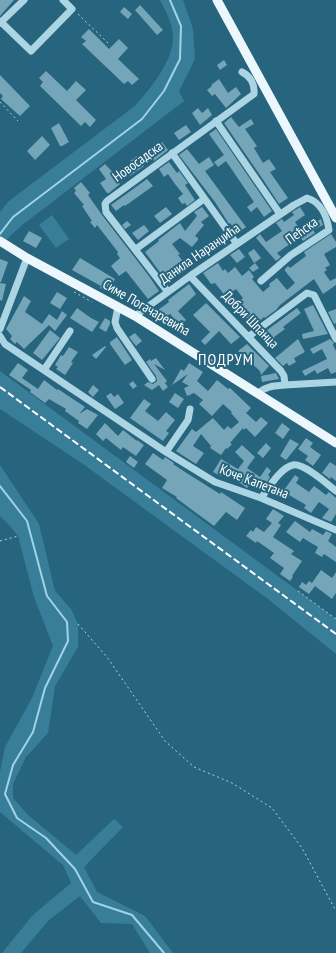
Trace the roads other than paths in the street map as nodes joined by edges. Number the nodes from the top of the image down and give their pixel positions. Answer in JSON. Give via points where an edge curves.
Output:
{"nodes":[{"id":1,"x":24,"y":0,"type":"edge"},
{"id":2,"x":63,"y":0,"type":"edge"},
{"id":3,"x":217,"y":0,"type":"edge"},
{"id":4,"x":1,"y":23,"type":"edge"},
{"id":5,"x":242,"y":72,"type":"dead end"},
{"id":6,"x":216,"y":121,"type":"junction"},
{"id":7,"x":172,"y":153,"type":"junction"},
{"id":8,"x":307,"y":198,"type":"joint"},
{"id":9,"x":204,"y":199,"type":"junction"},
{"id":10,"x":280,"y":214,"type":"junction"},
{"id":11,"x":336,"y":218,"type":"edge"},
{"id":12,"x":2,"y":242,"type":"edge"},
{"id":13,"x":237,"y":244,"type":"junction"},
{"id":14,"x":136,"y":249,"type":"junction"},
{"id":15,"x":27,"y":258,"type":"junction"},
{"id":16,"x":190,"y":276,"type":"junction"},
{"id":17,"x":261,"y":281,"type":"dead end"},
{"id":18,"x":168,"y":292,"type":"junction"},
{"id":19,"x":118,"y":307,"type":"junction"},
{"id":20,"x":135,"y":316,"type":"junction"},
{"id":21,"x":0,"y":329,"type":"edge"},
{"id":22,"x":70,"y":331,"type":"dead end"},
{"id":23,"x":0,"y":336,"type":"edge"},
{"id":24,"x":248,"y":337,"type":"junction"},
{"id":25,"x":336,"y":339,"type":"edge"},
{"id":26,"x":44,"y":370,"type":"junction"},
{"id":27,"x":152,"y":379,"type":"dead end"},
{"id":28,"x":336,"y":382,"type":"edge"},
{"id":29,"x":285,"y":385,"type":"junction"},
{"id":30,"x":258,"y":393,"type":"junction"},
{"id":31,"x":190,"y":409,"type":"dead end"},
{"id":32,"x":336,"y":443,"type":"edge"},
{"id":33,"x":166,"y":452,"type":"junction"},
{"id":34,"x":336,"y":491,"type":"edge"},
{"id":35,"x":260,"y":498,"type":"junction"},
{"id":36,"x":336,"y":530,"type":"edge"}],
"edges":[{"from":1,"to":4,"type":"street"},
{"from":2,"to":4,"type":"street","via":[[72,9],[31,51]]},
{"from":3,"to":11,"type":"main road"},
{"from":5,"to":6,"type":"street","name":"Новосадска","via":[[247,74],[252,82],[254,94]]},
{"from":6,"to":7,"type":"street","name":"Новосадска"},
{"from":6,"to":10,"type":"street"},
{"from":7,"to":9,"type":"street"},
{"from":7,"to":14,"type":"street","name":"Новосадска","via":[[105,204],[106,212]]},
{"from":8,"to":10,"type":"street","name":"Данила Наранџића"},
{"from":8,"to":17,"type":"street","name":"Пећска","via":[[320,206],[329,230],[291,255]]},
{"from":9,"to":13,"type":"street"},
{"from":9,"to":14,"type":"street"},
{"from":10,"to":13,"type":"street","name":"Данила Наранџића"},
{"from":12,"to":15,"type":"main road","name":"Симе Погачаревића"},
{"from":13,"to":16,"type":"street","name":"Данила Наранџића"},
{"from":14,"to":18,"type":"street","name":"Новосадска"},
{"from":15,"to":19,"type":"main road","name":"Симе Погачаревића"},
{"from":15,"to":21,"type":"street"},
{"from":16,"to":18,"type":"street","name":"Данила Наранџића"},
{"from":16,"to":24,"type":"street","name":"Добри Шпанца"},
{"from":18,"to":20,"type":"street","name":"Данила Наранџића"},
{"from":19,"to":20,"type":"main road","name":"Симе Погачаревића"},
{"from":19,"to":27,"type":"street","via":[[115,322],[117,328]]},
{"from":20,"to":30,"type":"main road","name":"Симе Погачаревића"},
{"from":22,"to":26,"type":"street"},
{"from":23,"to":26,"type":"street","name":"Коче Капетана","via":[[5,344]]},
{"from":24,"to":25,"type":"street","via":[[307,293],[314,295]]},
{"from":24,"to":29,"type":"street","name":"Добри Шпанца","via":[[281,371]]},
{"from":26,"to":33,"type":"street","name":"Коче Капетана"},
{"from":28,"to":29,"type":"street"},
{"from":29,"to":30,"type":"street","via":[[270,387]]},
{"from":30,"to":32,"type":"main road","name":"Симе Погачаревића"},
{"from":31,"to":33,"type":"street","via":[[188,420]]},
{"from":33,"to":35,"type":"street","name":"Коче Капетана","via":[[215,482]]},
{"from":34,"to":35,"type":"street","via":[[301,466],[294,465],[279,475]]},
{"from":35,"to":36,"type":"street","name":"Коче Капетана"}]}
